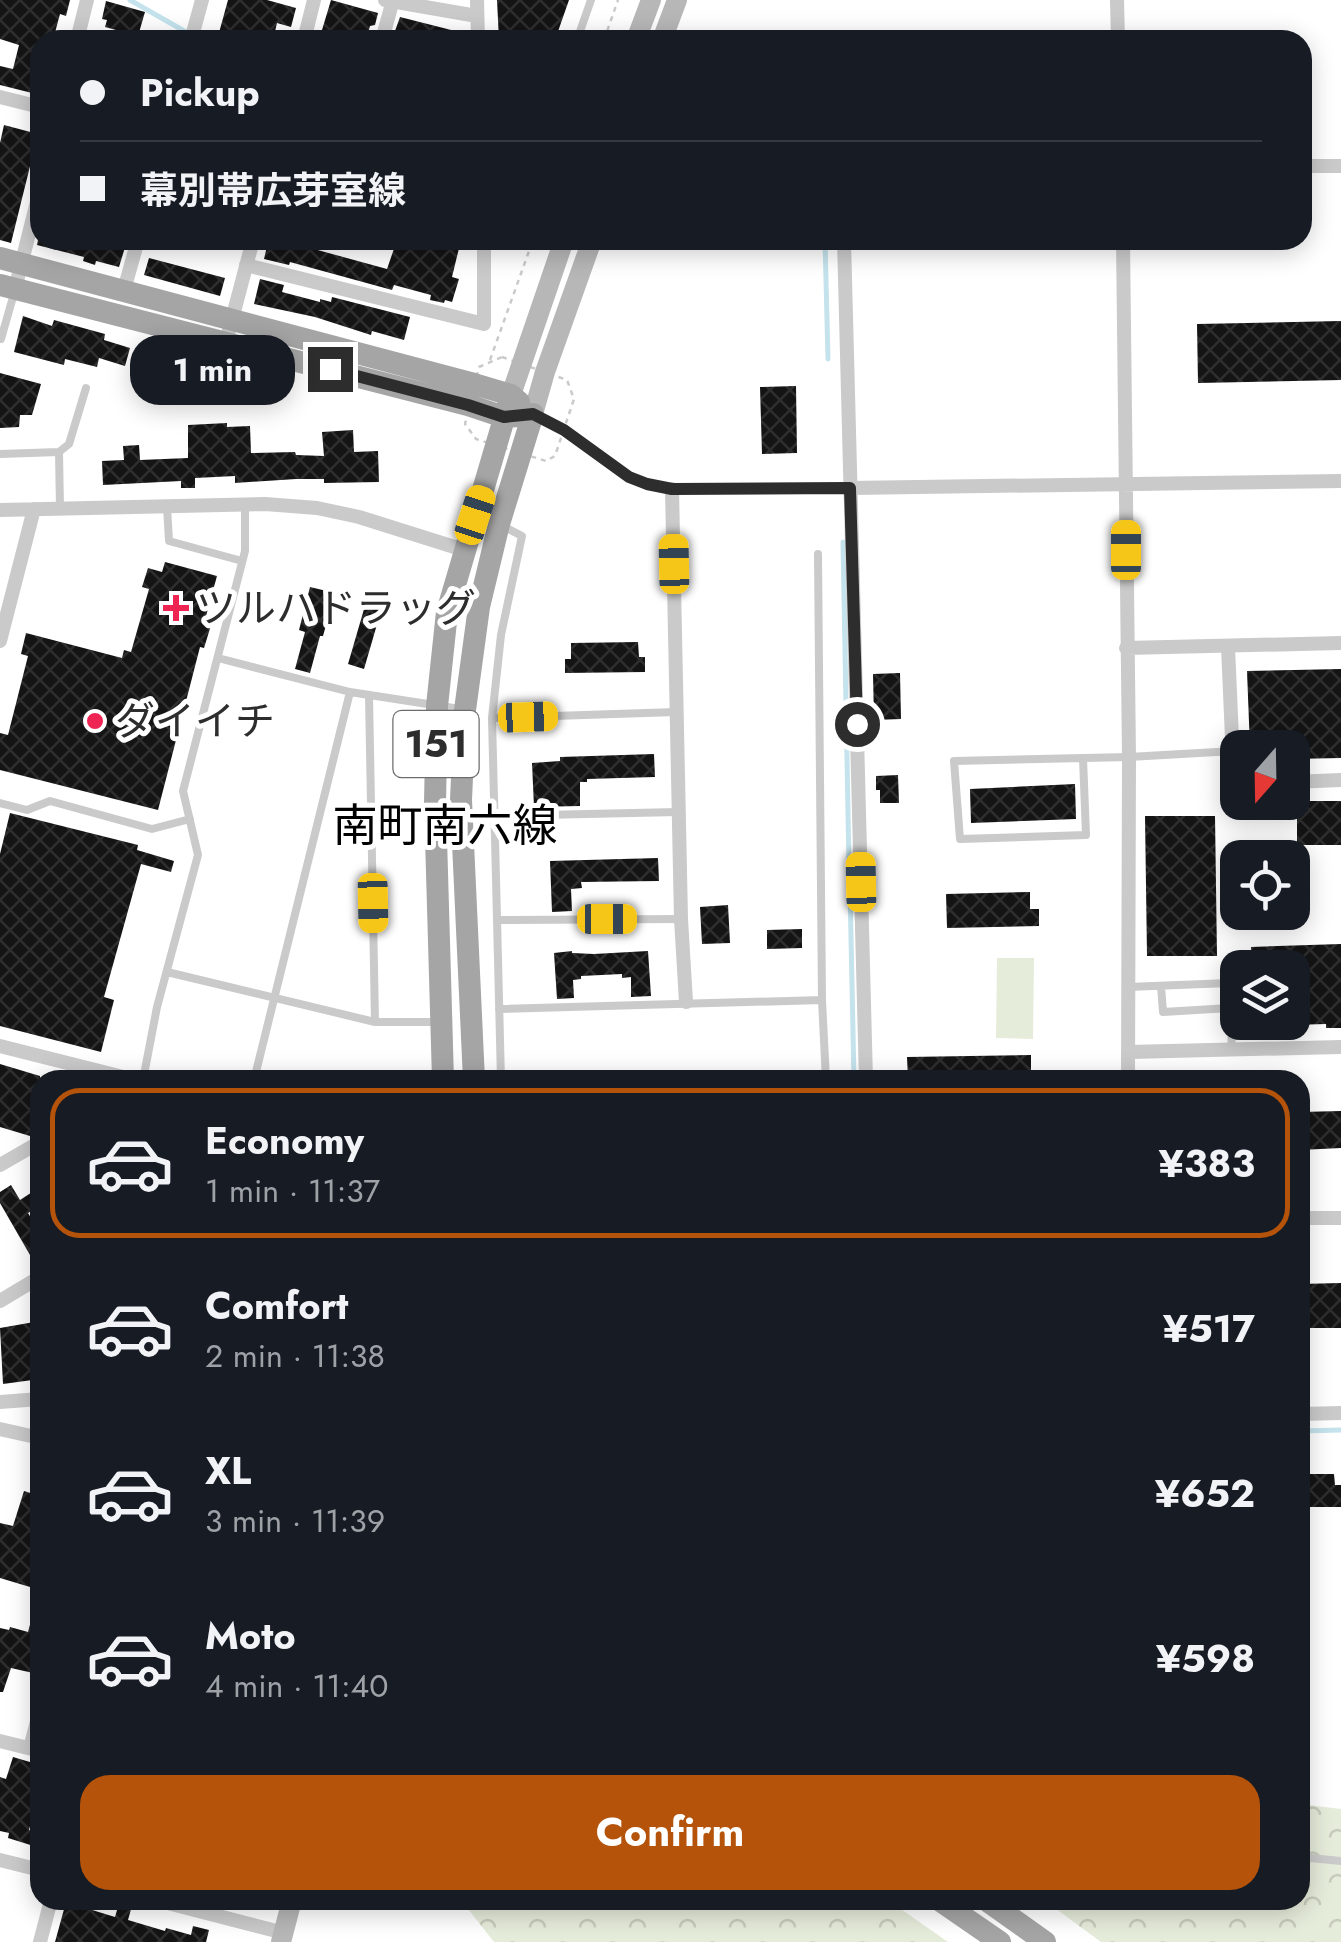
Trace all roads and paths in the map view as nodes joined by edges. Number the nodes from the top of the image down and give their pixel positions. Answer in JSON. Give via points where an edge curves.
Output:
{"nodes":[{"id":1,"x":87,"y":0,"type":"edge"},
{"id":2,"x":202,"y":0,"type":"edge"},
{"id":3,"x":314,"y":0,"type":"edge"},
{"id":4,"x":591,"y":0,"type":"edge"},
{"id":5,"x":618,"y":0,"type":"edge"},
{"id":6,"x":650,"y":0,"type":"edge"},
{"id":7,"x":676,"y":0,"type":"edge"},
{"id":8,"x":1117,"y":0,"type":"edge"},
{"id":9,"x":390,"y":1,"type":"edge"},
{"id":10,"x":477,"y":8,"type":"edge"},
{"id":11,"x":80,"y":30,"type":"edge"},
{"id":12,"x":194,"y":30,"type":"edge"},
{"id":13,"x":306,"y":30,"type":"edge"},
{"id":14,"x":384,"y":30,"type":"edge"},
{"id":15,"x":580,"y":30,"type":"edge"},
{"id":16,"x":608,"y":30,"type":"edge"},
{"id":17,"x":640,"y":30,"type":"edge"},
{"id":18,"x":666,"y":30,"type":"edge"},
{"id":19,"x":1118,"y":30,"type":"edge"},
{"id":20,"x":0,"y":97,"type":"edge"},
{"id":21,"x":30,"y":104,"type":"edge"},
{"id":22,"x":1312,"y":166,"type":"edge"},
{"id":23,"x":1341,"y":166,"type":"edge"},
{"id":24,"x":30,"y":214,"type":"edge"},
{"id":25,"x":135,"y":250,"type":"edge"},
{"id":26,"x":250,"y":250,"type":"edge"},
{"id":27,"x":484,"y":250,"type":"edge"},
{"id":28,"x":529,"y":250,"type":"edge"},
{"id":29,"x":561,"y":250,"type":"edge"},
{"id":30,"x":588,"y":250,"type":"edge"},
{"id":31,"x":844,"y":250,"type":"edge"},
{"id":32,"x":1123,"y":250,"type":"edge"},
{"id":33,"x":11,"y":260,"type":"edge"},
{"id":34,"x":246,"y":265,"type":"junction"},
{"id":35,"x":8,"y":287,"type":"edge"},
{"id":36,"x":124,"y":290,"type":"junction"},
{"id":37,"x":232,"y":318,"type":"junction"},
{"id":38,"x":1,"y":339,"type":"edge"},
{"id":39,"x":226,"y":342,"type":"junction"},
{"id":40,"x":490,"y":362,"type":"dead end"},
{"id":41,"x":86,"y":388,"type":"dead end"},
{"id":42,"x":508,"y":406,"type":"junction"},
{"id":43,"x":533,"y":414,"type":"junction"},
{"id":44,"x":59,"y":452,"type":"junction"},
{"id":45,"x":0,"y":454,"type":"edge"},
{"id":46,"x":1341,"y":481,"type":"edge"},
{"id":47,"x":1126,"y":486,"type":"junction"},
{"id":48,"x":850,"y":488,"type":"junction"},
{"id":49,"x":672,"y":489,"type":"junction"},
{"id":50,"x":245,"y":506,"type":"junction"},
{"id":51,"x":167,"y":507,"type":"junction"},
{"id":52,"x":34,"y":509,"type":"junction"},
{"id":53,"x":60,"y":509,"type":"junction"},
{"id":54,"x":0,"y":510,"type":"edge"},
{"id":55,"x":500,"y":524,"type":"junction"},
{"id":56,"x":464,"y":550,"type":"junction"},
{"id":57,"x":818,"y":554,"type":"dead end"},
{"id":58,"x":242,"y":560,"type":"junction"},
{"id":59,"x":2,"y":622,"type":"edge"},
{"id":60,"x":0,"y":641,"type":"edge"},
{"id":61,"x":1341,"y":644,"type":"edge"},
{"id":62,"x":1228,"y":647,"type":"junction"},
{"id":63,"x":1126,"y":648,"type":"junction"},
{"id":64,"x":218,"y":658,"type":"junction"},
{"id":65,"x":350,"y":692,"type":"junction"},
{"id":66,"x":368,"y":694,"type":"junction"},
{"id":67,"x":437,"y":706,"type":"junction"},
{"id":68,"x":465,"y":710,"type":"junction"},
{"id":69,"x":676,"y":712,"type":"junction"},
{"id":70,"x":492,"y":718,"type":"junction"},
{"id":71,"x":1233,"y":730,"type":"edge"},
{"id":72,"x":1220,"y":752,"type":"edge"},
{"id":73,"x":1129,"y":757,"type":"junction"},
{"id":74,"x":1083,"y":758,"type":"junction"},
{"id":75,"x":1341,"y":780,"type":"edge"},
{"id":76,"x":1310,"y":781,"type":"edge"},
{"id":77,"x":0,"y":802,"type":"edge"},
{"id":78,"x":678,"y":812,"type":"junction"},
{"id":79,"x":494,"y":816,"type":"junction"},
{"id":80,"x":190,"y":819,"type":"junction"},
{"id":81,"x":680,"y":918,"type":"junction"},
{"id":82,"x":497,"y":920,"type":"junction"},
{"id":83,"x":167,"y":972,"type":"junction"},
{"id":84,"x":1220,"y":983,"type":"edge"},
{"id":85,"x":1161,"y":986,"type":"junction"},
{"id":86,"x":1128,"y":987,"type":"junction"},
{"id":87,"x":274,"y":999,"type":"junction"},
{"id":88,"x":822,"y":1000,"type":"junction"},
{"id":89,"x":686,"y":1002,"type":"junction"},
{"id":90,"x":499,"y":1009,"type":"junction"},
{"id":91,"x":1220,"y":1009,"type":"edge"},
{"id":92,"x":375,"y":1022,"type":"junction"},
{"id":93,"x":441,"y":1022,"type":"junction"},
{"id":94,"x":1232,"y":1040,"type":"edge"},
{"id":95,"x":0,"y":1046,"type":"edge"},
{"id":96,"x":1341,"y":1047,"type":"edge"},
{"id":97,"x":1232,"y":1050,"type":"junction"},
{"id":98,"x":1128,"y":1052,"type":"junction"},
{"id":99,"x":95,"y":1070,"type":"edge"},
{"id":100,"x":145,"y":1070,"type":"edge"},
{"id":101,"x":256,"y":1070,"type":"edge"},
{"id":102,"x":443,"y":1070,"type":"edge"},
{"id":103,"x":474,"y":1070,"type":"edge"},
{"id":104,"x":502,"y":1070,"type":"edge"},
{"id":105,"x":826,"y":1070,"type":"edge"},
{"id":106,"x":866,"y":1070,"type":"edge"},
{"id":107,"x":1128,"y":1070,"type":"edge"},
{"id":108,"x":30,"y":1148,"type":"edge"},
{"id":109,"x":0,"y":1165,"type":"edge"},
{"id":110,"x":1310,"y":1218,"type":"edge"},
{"id":111,"x":1341,"y":1218,"type":"edge"},
{"id":112,"x":30,"y":1283,"type":"edge"},
{"id":113,"x":0,"y":1301,"type":"edge"},
{"id":114,"x":30,"y":1400,"type":"edge"},
{"id":115,"x":0,"y":1402,"type":"edge"},
{"id":116,"x":1341,"y":1413,"type":"edge"},
{"id":117,"x":1310,"y":1414,"type":"edge"},
{"id":118,"x":0,"y":1429,"type":"edge"},
{"id":119,"x":30,"y":1436,"type":"edge"},
{"id":120,"x":0,"y":1741,"type":"edge"},
{"id":121,"x":30,"y":1749,"type":"edge"},
{"id":122,"x":1310,"y":1858,"type":"edge"},
{"id":123,"x":0,"y":1860,"type":"edge"},
{"id":124,"x":1341,"y":1861,"type":"edge"},
{"id":125,"x":30,"y":1868,"type":"edge"},
{"id":126,"x":48,"y":1910,"type":"edge"},
{"id":127,"x":189,"y":1910,"type":"edge"},
{"id":128,"x":289,"y":1910,"type":"edge"},
{"id":129,"x":954,"y":1910,"type":"edge"},
{"id":130,"x":1000,"y":1910,"type":"edge"},
{"id":131,"x":282,"y":1938,"type":"edge"},
{"id":132,"x":40,"y":1942,"type":"edge"},
{"id":133,"x":1000,"y":1942,"type":"edge"},
{"id":134,"x":1046,"y":1942,"type":"edge"}],
"edges":[{"from":1,"to":11,"type":"street"},
{"from":2,"to":12,"type":"street"},
{"from":3,"to":13,"type":"street"},
{"from":4,"to":15,"type":"lane"},
{"from":5,"to":16,"type":"path"},
{"from":6,"to":17,"type":"main road"},
{"from":7,"to":18,"type":"main road"},
{"from":8,"to":19,"type":"street"},
{"from":9,"to":10,"type":"street"},
{"from":9,"to":14,"type":"street"},
{"from":20,"to":21,"type":"street"},
{"from":22,"to":23,"type":"street"},
{"from":24,"to":33,"type":"street"},
{"from":25,"to":36,"type":"street"},
{"from":26,"to":34,"type":"street"},
{"from":27,"to":34,"type":"street","via":[[484,324]]},
{"from":28,"to":40,"type":"path"},
{"from":29,"to":42,"type":"main road"},
{"from":30,"to":43,"type":"main road"},
{"from":31,"to":48,"type":"street"},
{"from":32,"to":47,"type":"street"},
{"from":33,"to":35,"type":"street"},
{"from":33,"to":36,"type":"main road"},
{"from":34,"to":37,"type":"street"},
{"from":35,"to":38,"type":"lane"},
{"from":35,"to":39,"type":"main road"},
{"from":36,"to":37,"type":"main road"},
{"from":37,"to":39,"type":"street"},
{"from":37,"to":42,"type":"main road"},
{"from":39,"to":42,"type":"main road","via":[[468,405]]},
{"from":41,"to":44,"type":"lane","via":[[70,444]]},
{"from":42,"to":43,"type":"main road"},
{"from":42,"to":56,"type":"main road","number":"151"},
{"from":43,"to":49,"type":"lane","via":[[629,477]]},
{"from":43,"to":55,"type":"main road","number":"151"},
{"from":44,"to":45,"type":"lane"},
{"from":44,"to":53,"type":"lane"},
{"from":46,"to":47,"type":"street"},
{"from":47,"to":48,"type":"street"},
{"from":47,"to":63,"type":"street"},
{"from":48,"to":49,"type":"lane"},
{"from":48,"to":106,"type":"street"},
{"from":49,"to":69,"type":"street"},
{"from":50,"to":51,"type":"street"},
{"from":50,"to":56,"type":"street","via":[[318,508]]},
{"from":50,"to":58,"type":"lane"},
{"from":51,"to":53,"type":"street"},
{"from":51,"to":58,"type":"lane","via":[[169,542]]},
{"from":52,"to":53,"type":"street"},
{"from":52,"to":54,"type":"street"},
{"from":52,"to":59,"type":"street"},
{"from":55,"to":68,"type":"main road","number":"151","via":[[479,607]]},
{"from":55,"to":70,"type":"lane","via":[[522,536]]},
{"from":56,"to":67,"type":"main road","number":"151","via":[[447,612]]},
{"from":57,"to":88,"type":"lane"},
{"from":58,"to":64,"type":"lane"},
{"from":59,"to":60,"type":"street"},
{"from":61,"to":62,"type":"street"},
{"from":62,"to":63,"type":"street"},
{"from":62,"to":71,"type":"street"},
{"from":63,"to":73,"type":"street"},
{"from":64,"to":65,"type":"lane"},
{"from":64,"to":80,"type":"lane","via":[[183,791]]},
{"from":65,"to":66,"type":"lane"},
{"from":65,"to":87,"type":"lane"},
{"from":66,"to":67,"type":"lane"},
{"from":66,"to":92,"type":"lane"},
{"from":67,"to":68,"type":"lane"},
{"from":67,"to":93,"type":"main road","number":"151"},
{"from":68,"to":103,"type":"main road","number":"151","via":[[462,800]]},
{"from":69,"to":70,"type":"lane"},
{"from":69,"to":78,"type":"street"},
{"from":70,"to":79,"type":"lane"},
{"from":72,"to":73,"type":"lane"},
{"from":73,"to":74,"type":"lane"},
{"from":73,"to":86,"type":"street"},
{"from":74,"to":74,"type":"lane","via":[[954,761],[960,838],[1086,834]]},
{"from":75,"to":76,"type":"street"},
{"from":77,"to":80,"type":"lane","via":[[27,810],[50,800],[152,829]]},
{"from":78,"to":79,"type":"lane"},
{"from":78,"to":81,"type":"street"},
{"from":79,"to":82,"type":"lane"},
{"from":80,"to":83,"type":"lane","via":[[198,856]]},
{"from":81,"to":82,"type":"lane"},
{"from":81,"to":89,"type":"street"},
{"from":82,"to":90,"type":"lane"},
{"from":83,"to":87,"type":"lane"},
{"from":83,"to":100,"type":"lane"},
{"from":84,"to":85,"type":"lane"},
{"from":85,"to":86,"type":"lane"},
{"from":85,"to":91,"type":"lane","via":[[1163,1012]]},
{"from":86,"to":98,"type":"street"},
{"from":87,"to":92,"type":"lane"},
{"from":87,"to":101,"type":"lane"},
{"from":88,"to":89,"type":"lane"},
{"from":88,"to":105,"type":"lane"},
{"from":89,"to":90,"type":"lane"},
{"from":90,"to":104,"type":"lane"},
{"from":92,"to":93,"type":"lane"},
{"from":93,"to":102,"type":"main road","number":"151"},
{"from":94,"to":97,"type":"lane"},
{"from":95,"to":99,"type":"street"},
{"from":96,"to":97,"type":"street"},
{"from":97,"to":98,"type":"street"},
{"from":98,"to":107,"type":"street"},
{"from":108,"to":109,"type":"street"},
{"from":110,"to":111,"type":"street"},
{"from":112,"to":113,"type":"street"},
{"from":114,"to":115,"type":"street"},
{"from":116,"to":117,"type":"street"},
{"from":118,"to":119,"type":"street"},
{"from":120,"to":121,"type":"street"},
{"from":122,"to":124,"type":"lane"},
{"from":123,"to":125,"type":"street"},
{"from":126,"to":132,"type":"street"},
{"from":127,"to":131,"type":"street"},
{"from":128,"to":131,"type":"main road"},
{"from":129,"to":133,"type":"main road"},
{"from":130,"to":134,"type":"main road"}]}
